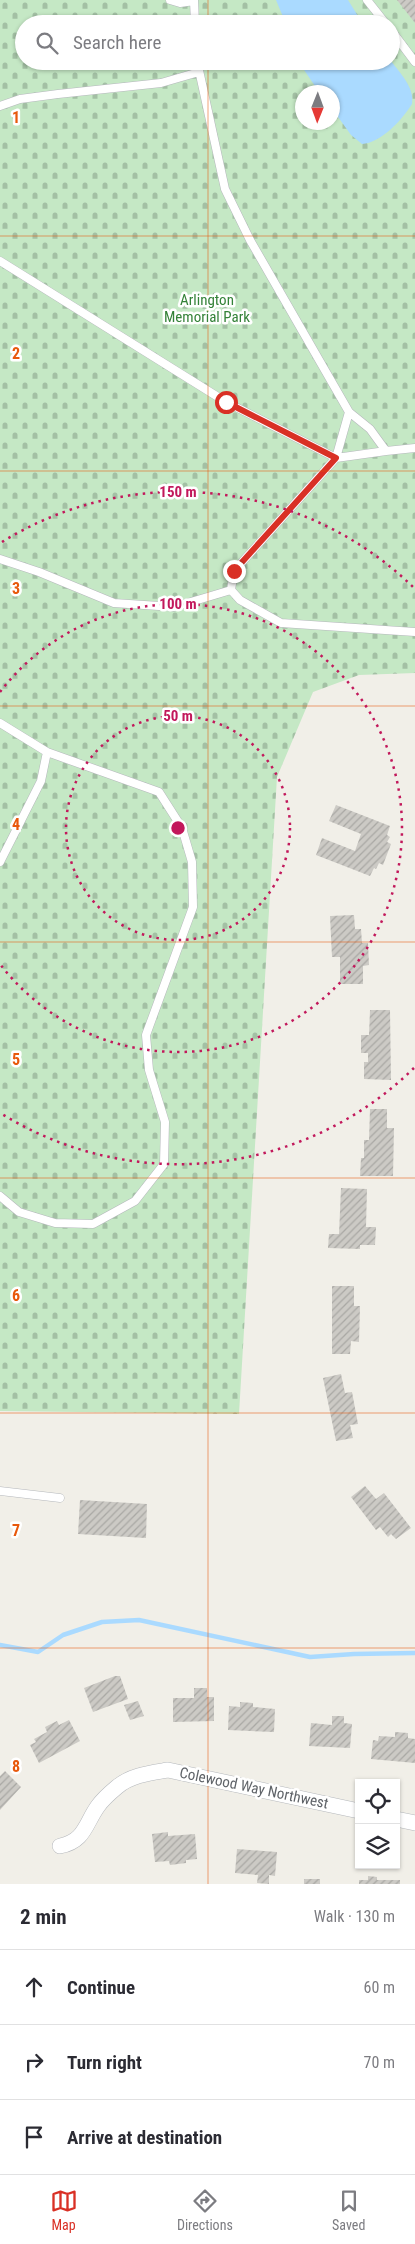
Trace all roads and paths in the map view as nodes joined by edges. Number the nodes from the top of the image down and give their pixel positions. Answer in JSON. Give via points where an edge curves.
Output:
{"nodes":[{"id":1,"x":170,"y":0,"type":"edge"},
{"id":2,"x":194,"y":0,"type":"edge"},
{"id":3,"x":367,"y":0,"type":"edge"},
{"id":4,"x":195,"y":15,"type":"edge"},
{"id":5,"x":379,"y":15,"type":"edge"},
{"id":6,"x":400,"y":42,"type":"edge"},
{"id":7,"x":415,"y":62,"type":"edge"},
{"id":8,"x":199,"y":72,"type":"joint"},
{"id":9,"x":0,"y":106,"type":"edge"},
{"id":10,"x":0,"y":261,"type":"edge"},
{"id":11,"x":349,"y":412,"type":"junction"},
{"id":12,"x":415,"y":448,"type":"edge"},
{"id":13,"x":386,"y":451,"type":"junction"},
{"id":14,"x":336,"y":458,"type":"junction"},
{"id":15,"x":0,"y":559,"type":"edge"},
{"id":16,"x":231,"y":590,"type":"junction"},
{"id":17,"x":415,"y":632,"type":"edge"},
{"id":18,"x":0,"y":723,"type":"edge"},
{"id":19,"x":48,"y":752,"type":"junction"},
{"id":20,"x":0,"y":862,"type":"edge"},
{"id":21,"x":0,"y":1196,"type":"edge"},
{"id":22,"x":0,"y":1491,"type":"edge"},
{"id":23,"x":60,"y":1498,"type":"dead end"},
{"id":24,"x":355,"y":1810,"type":"edge"},
{"id":25,"x":400,"y":1820,"type":"edge"},
{"id":26,"x":415,"y":1823,"type":"edge"},
{"id":27,"x":60,"y":1846,"type":"dead end"}],
"edges":[{"from":1,"to":2,"type":"lane","via":[[180,3]]},
{"from":2,"to":4,"type":"lane"},
{"from":3,"to":5,"type":"lane"},
{"from":6,"to":7,"type":"lane"},
{"from":8,"to":9,"type":"lane","via":[[161,84],[29,98]]},
{"from":8,"to":11,"type":"lane","via":[[226,189],[250,240]]},
{"from":10,"to":14,"type":"lane","via":[[226,402]]},
{"from":11,"to":13,"type":"lane","via":[[370,429]]},
{"from":11,"to":14,"type":"lane"},
{"from":12,"to":13,"type":"lane"},
{"from":13,"to":14,"type":"lane"},
{"from":14,"to":16,"type":"lane","via":[[234,571]]},
{"from":15,"to":16,"type":"lane","via":[[114,603],[174,607]]},
{"from":16,"to":17,"type":"lane","via":[[240,600],[281,623]]},
{"from":18,"to":19,"type":"lane"},
{"from":19,"to":20,"type":"lane","via":[[41,781]]},
{"from":19,"to":21,"type":"lane","via":[[159,792],[182,828],[192,862],[193,907],[146,1035],[150,1070],[165,1122],[164,1164],[135,1201],[93,1224],[55,1223],[19,1212]]},
{"from":22,"to":23,"type":"lane"},
{"from":24,"to":27,"type":"street","name":"Colewood Way Northwest","via":[[168,1770],[142,1774],[118,1786],[99,1805],[80,1837],[71,1844]]},
{"from":25,"to":26,"type":"street"}]}
